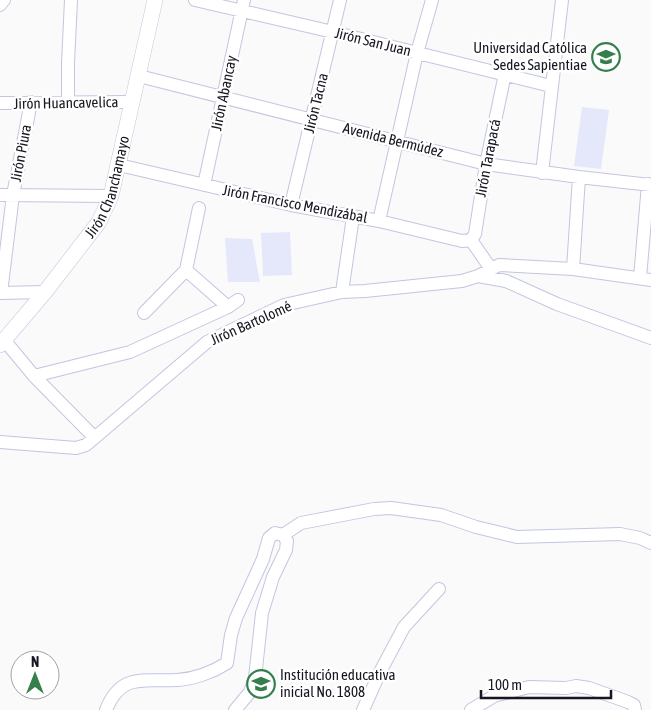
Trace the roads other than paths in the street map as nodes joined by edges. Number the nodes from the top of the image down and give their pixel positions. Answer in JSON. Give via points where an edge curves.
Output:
{"nodes":[{"id":1,"x":4,"y":0,"type":"edge"},
{"id":2,"x":71,"y":0,"type":"edge"},
{"id":3,"x":155,"y":0,"type":"edge"},
{"id":4,"x":195,"y":0,"type":"edge"},
{"id":5,"x":340,"y":0,"type":"edge"},
{"id":6,"x":432,"y":0,"type":"edge"},
{"id":7,"x":562,"y":0,"type":"edge"},
{"id":8,"x":0,"y":5,"type":"edge"},
{"id":9,"x":243,"y":6,"type":"edge"},
{"id":10,"x":333,"y":32,"type":"junction"},
{"id":11,"x":417,"y":53,"type":"junction"},
{"id":12,"x":505,"y":74,"type":"junction"},
{"id":13,"x":139,"y":76,"type":"junction"},
{"id":14,"x":551,"y":86,"type":"junction"},
{"id":15,"x":223,"y":98,"type":"junction"},
{"id":16,"x":31,"y":102,"type":"junction"},
{"id":17,"x":132,"y":102,"type":"junction"},
{"id":18,"x":0,"y":103,"type":"edge"},
{"id":19,"x":68,"y":103,"type":"junction"},
{"id":20,"x":312,"y":120,"type":"junction"},
{"id":21,"x":397,"y":141,"type":"junction"},
{"id":22,"x":486,"y":164,"type":"junction"},
{"id":23,"x":119,"y":165,"type":"junction"},
{"id":24,"x":542,"y":173,"type":"junction"},
{"id":25,"x":579,"y":178,"type":"junction"},
{"id":26,"x":649,"y":184,"type":"edge"},
{"id":27,"x":204,"y":185,"type":"junction"},
{"id":28,"x":0,"y":195,"type":"edge"},
{"id":29,"x":13,"y":195,"type":"junction"},
{"id":30,"x":111,"y":196,"type":"junction"},
{"id":31,"x":291,"y":205,"type":"junction"},
{"id":32,"x":199,"y":208,"type":"dead end"},
{"id":33,"x":353,"y":217,"type":"junction"},
{"id":34,"x":380,"y":221,"type":"junction"},
{"id":35,"x":471,"y":240,"type":"junction"},
{"id":36,"x":490,"y":269,"type":"junction"},
{"id":37,"x":573,"y":269,"type":"junction"},
{"id":38,"x":186,"y":270,"type":"junction"},
{"id":39,"x":478,"y":276,"type":"junction"},
{"id":40,"x":645,"y":279,"type":"edge"},
{"id":41,"x":45,"y":292,"type":"junction"},
{"id":42,"x":342,"y":292,"type":"junction"},
{"id":43,"x":1,"y":293,"type":"edge"},
{"id":44,"x":144,"y":313,"type":"dead end"},
{"id":45,"x":651,"y":338,"type":"edge"},
{"id":46,"x":2,"y":343,"type":"edge"},
{"id":47,"x":34,"y":376,"type":"junction"},
{"id":48,"x":94,"y":437,"type":"junction"},
{"id":49,"x":0,"y":442,"type":"edge"},
{"id":50,"x":283,"y":535,"type":"junction"},
{"id":51,"x":651,"y":543,"type":"edge"},
{"id":52,"x":439,"y":589,"type":"dead end"},
{"id":53,"x":106,"y":710,"type":"edge"},
{"id":54,"x":236,"y":710,"type":"edge"},
{"id":55,"x":362,"y":710,"type":"edge"},
{"id":56,"x":471,"y":710,"type":"edge"},
{"id":57,"x":635,"y":710,"type":"edge"}],
"edges":[{"from":1,"to":8,"type":"street"},
{"from":2,"to":19,"type":"street"},
{"from":3,"to":13,"type":"main road","name":"Jirón Chanchamayo"},
{"from":4,"to":9,"type":"street","name":"Jirón San Juan"},
{"from":5,"to":10,"type":"street","name":"Jirón Tacna"},
{"from":6,"to":11,"type":"street"},
{"from":7,"to":14,"type":"street"},
{"from":9,"to":10,"type":"street","name":"Jirón San Juan"},
{"from":9,"to":15,"type":"street","name":"Jirón Abancay"},
{"from":10,"to":11,"type":"street","name":"Jirón San Juan"},
{"from":10,"to":20,"type":"street","name":"Jirón Tacna"},
{"from":11,"to":12,"type":"street","name":"Jirón San Juan"},
{"from":11,"to":21,"type":"street"},
{"from":12,"to":14,"type":"street","name":"Jirón San Juan"},
{"from":12,"to":22,"type":"street","name":"Jirón Tarapacá"},
{"from":13,"to":15,"type":"street","name":"Avenida Bermúdez"},
{"from":13,"to":17,"type":"main road","name":"Jirón Chanchamayo"},
{"from":14,"to":24,"type":"street"},
{"from":15,"to":20,"type":"street","name":"Avenida Bermúdez"},
{"from":15,"to":27,"type":"street","name":"Jirón Abancay"},
{"from":16,"to":18,"type":"street","name":"Jirón Huancavelica"},
{"from":16,"to":19,"type":"street","name":"Jirón Huancavelica"},
{"from":16,"to":29,"type":"street","name":"Jirón Piura"},
{"from":17,"to":19,"type":"street","name":"Jirón Huancavelica"},
{"from":17,"to":23,"type":"main road","name":"Jirón Chanchamayo"},
{"from":20,"to":21,"type":"street","name":"Avenida Bermúdez"},
{"from":20,"to":31,"type":"street","name":"Jirón Tacna"},
{"from":21,"to":22,"type":"street","name":"Avenida Bermúdez"},
{"from":21,"to":34,"type":"street"},
{"from":22,"to":24,"type":"street","name":"Avenida Bermúdez"},
{"from":22,"to":35,"type":"street","name":"Jirón Tarapacá"},
{"from":23,"to":27,"type":"street","name":"Jirón Francisco Mendizábal"},
{"from":23,"to":30,"type":"main road","name":"Jirón Chanchamayo"},
{"from":24,"to":25,"type":"street","name":"Avenida Bermúdez"},
{"from":25,"to":26,"type":"street","name":"Avenida Bermúdez"},
{"from":25,"to":37,"type":"street"},
{"from":26,"to":40,"type":"street"},
{"from":27,"to":31,"type":"street","name":"Jirón Francisco Mendizábal"},
{"from":28,"to":29,"type":"street"},
{"from":29,"to":30,"type":"street"},
{"from":29,"to":43,"type":"street","name":"Jirón Piura"},
{"from":30,"to":41,"type":"main road","name":"Jirón Chanchamayo","via":[[99,222]]},
{"from":31,"to":33,"type":"street","name":"Jirón Francisco Mendizábal"},
{"from":32,"to":38,"type":"street"},
{"from":33,"to":34,"type":"street","name":"Jirón Francisco Mendizábal"},
{"from":33,"to":42,"type":"street"},
{"from":34,"to":35,"type":"street","name":"Jirón Francisco Mendizábal","via":[[462,241]]},
{"from":35,"to":36,"type":"street"},
{"from":36,"to":37,"type":"street","via":[[499,265]]},
{"from":36,"to":39,"type":"street","name":"Jirón Bartolomé"},
{"from":37,"to":40,"type":"street"},
{"from":38,"to":44,"type":"street"},
{"from":38,"to":47,"type":"street","via":[[233,303],[130,352]]},
{"from":39,"to":42,"type":"street","name":"Jirón Bartolomé","via":[[462,281]]},
{"from":39,"to":45,"type":"street","name":"Jirón Bartolomé","via":[[506,281],[566,308]]},
{"from":41,"to":43,"type":"street"},
{"from":41,"to":46,"type":"main road","name":"Jirón Chanchamayo"},
{"from":42,"to":48,"type":"street","name":"Jirón Bartolomé","via":[[284,305],[207,342]]},
{"from":46,"to":47,"type":"street"},
{"from":47,"to":48,"type":"street"},
{"from":48,"to":49,"type":"street","name":"Jirón Bartolomé","via":[[86,445],[76,448]]},
{"from":50,"to":51,"type":"street","via":[[297,525],[315,519],[391,508],[441,515],[516,537],[620,534]]},
{"from":50,"to":53,"type":"street","via":[[276,533],[269,538],[236,618],[227,663],[199,676],[178,680],[131,681],[112,697]]},
{"from":50,"to":54,"type":"street","via":[[287,541],[286,550],[273,576],[262,613],[255,678],[250,692]]},
{"from":52,"to":55,"type":"street","via":[[404,627]]},
{"from":56,"to":57,"type":"street","via":[[506,692],[551,686],[589,688],[628,702],[634,705]]}]}
